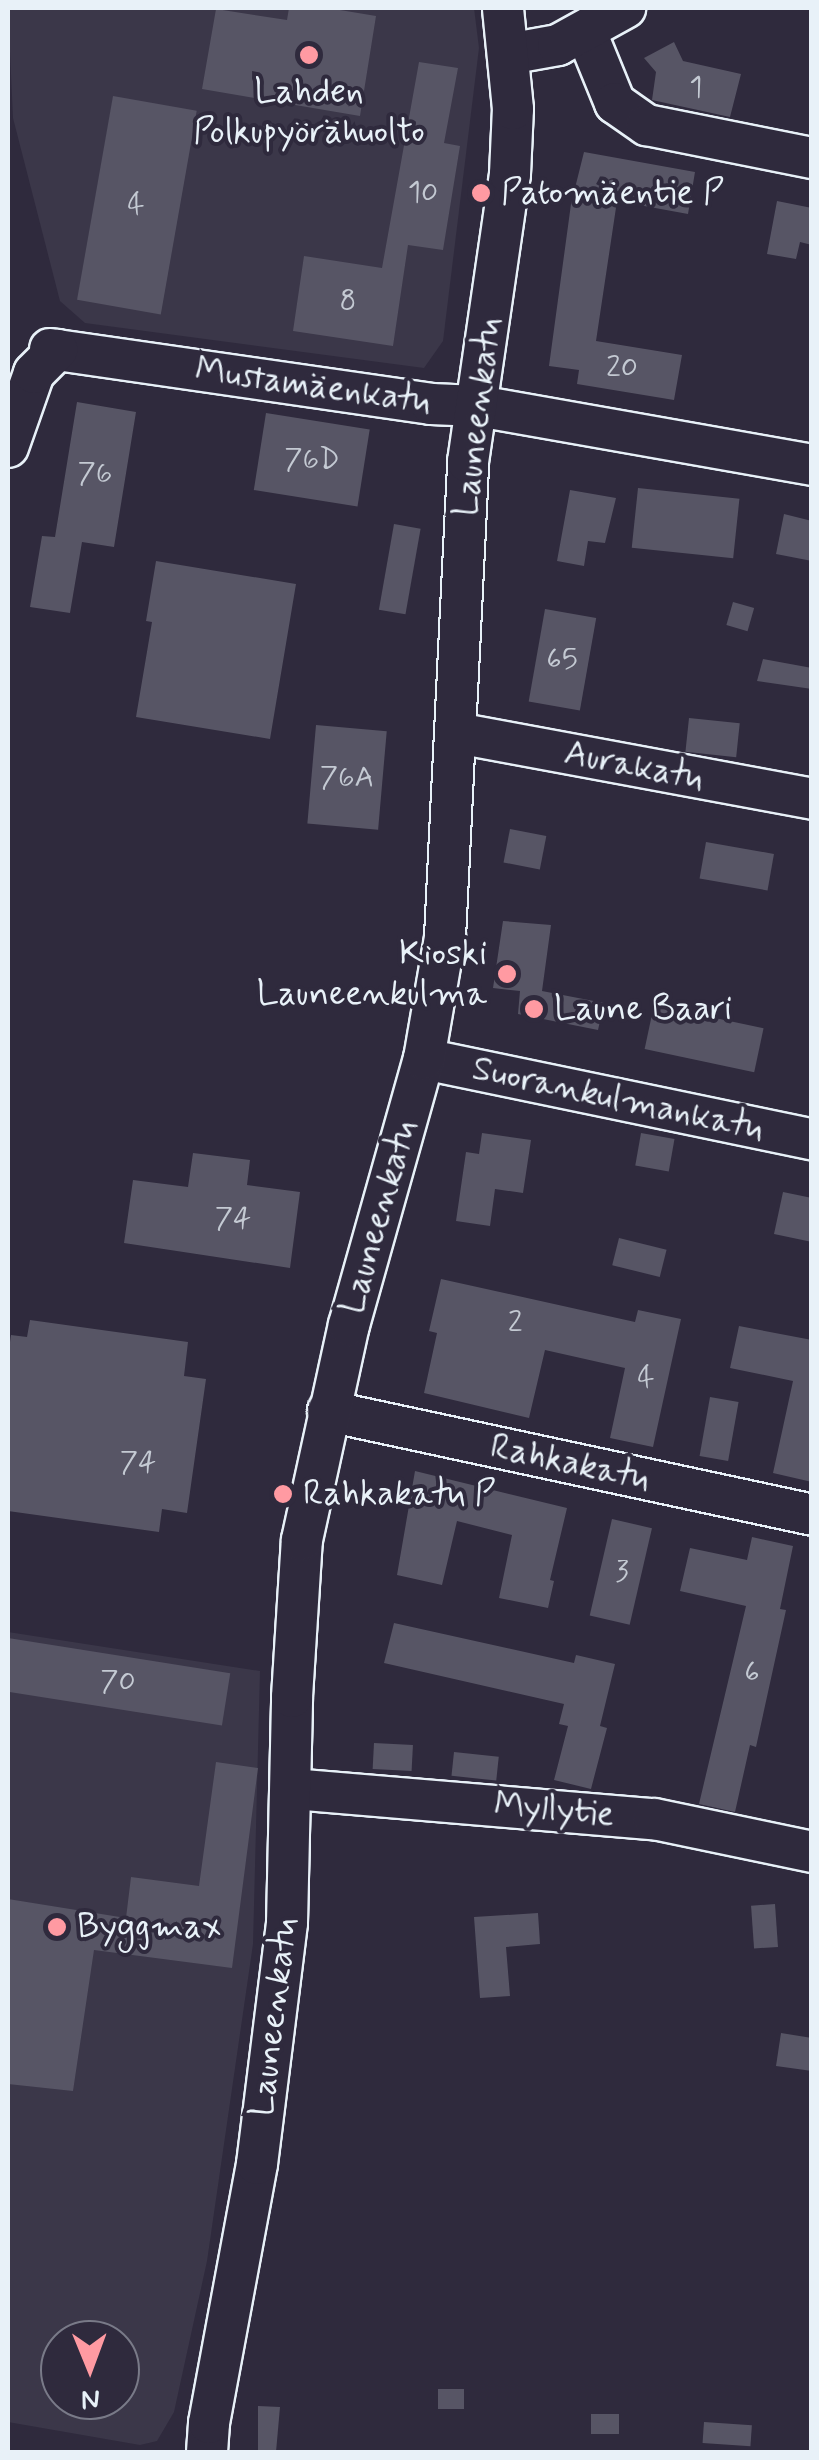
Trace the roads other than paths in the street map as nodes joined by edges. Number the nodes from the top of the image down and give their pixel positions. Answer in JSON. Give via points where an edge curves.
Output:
{"nodes":[{"id":1,"x":504,"y":8,"type":"edge"},
{"id":2,"x":625,"y":8,"type":"edge"},
{"id":3,"x":586,"y":32,"type":"junction"},
{"id":4,"x":508,"y":54,"type":"junction"},
{"id":5,"x":812,"y":158,"type":"edge"},
{"id":6,"x":478,"y":406,"type":"junction"},
{"id":7,"x":8,"y":447,"type":"edge"},
{"id":8,"x":812,"y":466,"type":"edge"},
{"id":9,"x":457,"y":733,"type":"junction"},
{"id":10,"x":812,"y":799,"type":"edge"},
{"id":11,"x":424,"y":1060,"type":"junction"},
{"id":12,"x":812,"y":1140,"type":"edge"},
{"id":13,"x":328,"y":1411,"type":"junction"},
{"id":14,"x":812,"y":1515,"type":"edge"},
{"id":15,"x":293,"y":1789,"type":"junction"},
{"id":16,"x":812,"y":1852,"type":"edge"},
{"id":17,"x":200,"y":2443,"type":"edge"}],
"edges":[{"from":1,"to":4,"type":"street","name":"Launeenkatu"},
{"from":2,"to":3,"type":"street"},
{"from":3,"to":4,"type":"street"},
{"from":3,"to":5,"type":"street","via":[[615,103],[647,126]]},
{"from":4,"to":6,"type":"street","name":"Launeenkatu","via":[[510,174]]},
{"from":6,"to":7,"type":"street","name":"Mustamäenkatu","via":[[54,349],[34,373]]},
{"from":6,"to":8,"type":"street","name":"Mustamäenkatu"},
{"from":6,"to":9,"type":"street","name":"Launeenkatu","via":[[463,527]]},
{"from":9,"to":10,"type":"street","name":"Aurakatu"},
{"from":9,"to":11,"type":"street","name":"Launeenkatu","via":[[445,937]]},
{"from":11,"to":12,"type":"street","name":"Suorankulmankatu"},
{"from":11,"to":13,"type":"street","name":"Launeenkatu"},
{"from":13,"to":14,"type":"street","name":"Rahkakatu"},
{"from":13,"to":15,"type":"street","name":"Launeenkatu","via":[[302,1540]]},
{"from":15,"to":16,"type":"street","name":"Myllytie","via":[[654,1819]]},
{"from":15,"to":17,"type":"street","name":"Launeenkatu","via":[[287,1923],[259,2146]]}]}
